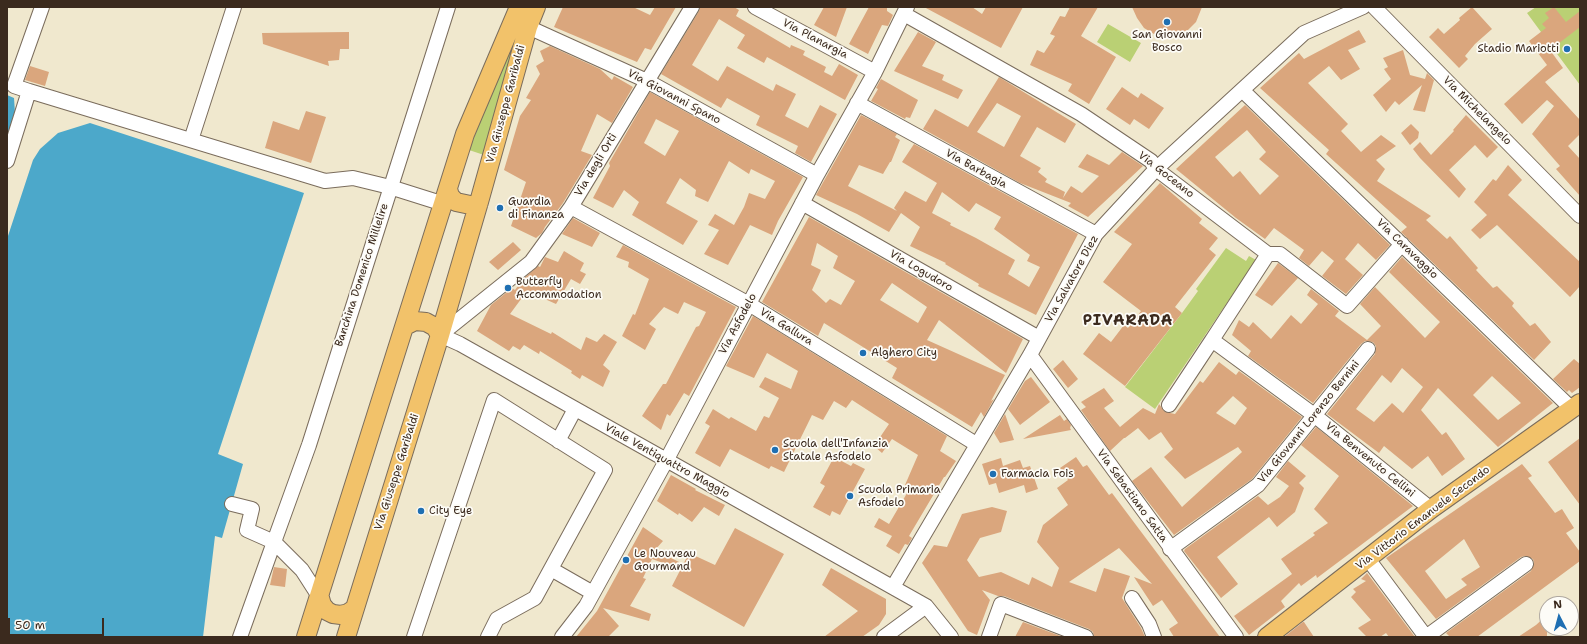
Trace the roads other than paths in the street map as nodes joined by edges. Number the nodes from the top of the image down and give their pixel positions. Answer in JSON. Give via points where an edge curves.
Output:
{"nodes":[{"id":1,"x":42,"y":7,"type":"edge"},
{"id":2,"x":234,"y":7,"type":"edge"},
{"id":3,"x":448,"y":7,"type":"edge"},
{"id":4,"x":519,"y":7,"type":"edge"},
{"id":5,"x":536,"y":7,"type":"edge"},
{"id":6,"x":692,"y":7,"type":"edge"},
{"id":7,"x":755,"y":7,"type":"edge"},
{"id":8,"x":1363,"y":7,"type":"edge"},
{"id":9,"x":1374,"y":7,"type":"edge"},
{"id":10,"x":905,"y":11,"type":"edge"},
{"id":11,"x":528,"y":27,"type":"junction"},
{"id":12,"x":502,"y":48,"type":"junction"},
{"id":13,"x":520,"y":56,"type":"junction"},
{"id":14,"x":875,"y":72,"type":"junction"},
{"id":15,"x":647,"y":81,"type":"junction"},
{"id":16,"x":1242,"y":90,"type":"junction"},
{"id":17,"x":29,"y":91,"type":"junction"},
{"id":18,"x":857,"y":103,"type":"junction"},
{"id":19,"x":191,"y":140,"type":"junction"},
{"id":20,"x":7,"y":161,"type":"edge"},
{"id":21,"x":1156,"y":169,"type":"junction"},
{"id":22,"x":817,"y":175,"type":"junction"},
{"id":23,"x":390,"y":187,"type":"junction"},
{"id":24,"x":479,"y":202,"type":"junction"},
{"id":25,"x":444,"y":203,"type":"junction"},
{"id":26,"x":802,"y":204,"type":"junction"},
{"id":27,"x":571,"y":207,"type":"junction"},
{"id":28,"x":1580,"y":216,"type":"edge"},
{"id":29,"x":473,"y":223,"type":"junction"},
{"id":30,"x":1096,"y":234,"type":"junction"},
{"id":31,"x":1402,"y":244,"type":"junction"},
{"id":32,"x":1268,"y":254,"type":"junction"},
{"id":33,"x":749,"y":304,"type":"junction"},
{"id":34,"x":405,"y":326,"type":"junction"},
{"id":35,"x":440,"y":335,"type":"junction"},
{"id":36,"x":1039,"y":338,"type":"junction"},
{"id":37,"x":1212,"y":340,"type":"junction"},
{"id":38,"x":1368,"y":349,"type":"dead end"},
{"id":39,"x":1030,"y":355,"type":"junction"},
{"id":40,"x":1169,"y":405,"type":"dead end"},
{"id":41,"x":1576,"y":406,"type":"edge"},
{"id":42,"x":575,"y":409,"type":"junction"},
{"id":43,"x":1314,"y":416,"type":"junction"},
{"id":44,"x":558,"y":440,"type":"junction"},
{"id":45,"x":976,"y":444,"type":"junction"},
{"id":46,"x":666,"y":461,"type":"junction"},
{"id":47,"x":232,"y":504,"type":"dead end"},
{"id":48,"x":1431,"y":509,"type":"junction"},
{"id":49,"x":274,"y":542,"type":"junction"},
{"id":50,"x":1170,"y":549,"type":"junction"},
{"id":51,"x":1368,"y":559,"type":"junction"},
{"id":52,"x":1526,"y":564,"type":"dead end"},
{"id":53,"x":551,"y":568,"type":"junction"},
{"id":54,"x":893,"y":587,"type":"junction"},
{"id":55,"x":593,"y":593,"type":"junction"},
{"id":56,"x":320,"y":598,"type":"junction"},
{"id":57,"x":1132,"y":598,"type":"dead end"},
{"id":58,"x":926,"y":606,"type":"junction"},
{"id":59,"x":354,"y":609,"type":"junction"},
{"id":60,"x":240,"y":637,"type":"edge"},
{"id":61,"x":306,"y":637,"type":"edge"},
{"id":62,"x":346,"y":637,"type":"edge"},
{"id":63,"x":414,"y":637,"type":"edge"},
{"id":64,"x":488,"y":637,"type":"edge"},
{"id":65,"x":562,"y":637,"type":"edge"},
{"id":66,"x":884,"y":637,"type":"edge"},
{"id":67,"x":951,"y":637,"type":"edge"},
{"id":68,"x":989,"y":637,"type":"edge"},
{"id":69,"x":1086,"y":637,"type":"edge"},
{"id":70,"x":1154,"y":637,"type":"edge"},
{"id":71,"x":1236,"y":637,"type":"edge"},
{"id":72,"x":1267,"y":637,"type":"edge"},
{"id":73,"x":1426,"y":637,"type":"edge"}],
"edges":[{"from":1,"to":17,"type":"street","via":[[14,86]]},
{"from":2,"to":19,"type":"street"},
{"from":3,"to":23,"type":"street","name":"Banchina Domenico Millelire"},
{"from":4,"to":12,"type":"main road","name":"Via Giuseppe Garibaldi"},
{"from":5,"to":11,"type":"main road","name":"Via Giuseppe Garibaldi"},
{"from":6,"to":15,"type":"street","name":"Via degli Orti"},
{"from":7,"to":14,"type":"street","name":"Via Planargia"},
{"from":8,"to":16,"type":"street","name":"Via Salvatore Diez","via":[[1304,33]]},
{"from":9,"to":28,"type":"street","name":"Via Michelangelo"},
{"from":10,"to":14,"type":"street","name":"Via Asfodelo"},
{"from":10,"to":21,"type":"street","name":"Via Goceano","via":[[1081,114],[1151,161]]},
{"from":11,"to":13,"type":"main road","name":"Via Giuseppe Garibaldi"},
{"from":11,"to":15,"type":"street","name":"Via Giovanni Spano"},
{"from":12,"to":13,"type":"main road","via":[[513,46],[517,48]]},
{"from":12,"to":25,"type":"main road","name":"Via Giuseppe Garibaldi","via":[[465,134]]},
{"from":13,"to":24,"type":"main road","name":"Via Giuseppe Garibaldi"},
{"from":14,"to":18,"type":"street","name":"Via Asfodelo"},
{"from":15,"to":22,"type":"street","name":"Via Giovanni Spano"},
{"from":15,"to":27,"type":"street","name":"Via degli Orti"},
{"from":16,"to":21,"type":"street","name":"Via Salvatore Diez"},
{"from":16,"to":31,"type":"street","name":"Via Caravaggio"},
{"from":17,"to":19,"type":"street"},
{"from":17,"to":20,"type":"street"},
{"from":18,"to":22,"type":"street","name":"Via Asfodelo"},
{"from":18,"to":30,"type":"street","name":"Via Barbagia"},
{"from":19,"to":23,"type":"street","via":[[325,181],[354,178]]},
{"from":21,"to":30,"type":"street","name":"Via Salvatore Diez"},
{"from":21,"to":32,"type":"street","name":"Via Goceano"},
{"from":22,"to":26,"type":"street","name":"Via Asfodelo"},
{"from":23,"to":25,"type":"street"},
{"from":23,"to":49,"type":"street","name":"Banchina Domenico Millelire","via":[[309,445]]},
{"from":24,"to":25,"type":"main road","via":[[476,206],[456,202],[450,196]]},
{"from":24,"to":29,"type":"main road","name":"Via Giuseppe Garibaldi"},
{"from":25,"to":29,"type":"main road","via":[[445,211],[452,210],[468,215]]},
{"from":25,"to":34,"type":"main road","name":"Via Giuseppe Garibaldi"},
{"from":26,"to":33,"type":"street","name":"Via Asfodelo"},
{"from":26,"to":36,"type":"street","name":"Via Logudoro"},
{"from":27,"to":33,"type":"street","name":"Via Gallura"},
{"from":27,"to":35,"type":"street","name":"Via degli Orti","via":[[531,262]]},
{"from":29,"to":35,"type":"main road","name":"Via Giuseppe Garibaldi"},
{"from":30,"to":36,"type":"street","name":"Via Salvatore Diez"},
{"from":31,"to":32,"type":"street","name":"Via Goceano","via":[[1347,306],[1280,254]]},
{"from":31,"to":41,"type":"street","name":"Via Caravaggio"},
{"from":32,"to":37,"type":"street"},
{"from":33,"to":45,"type":"street","name":"Via Gallura"},
{"from":33,"to":46,"type":"street","name":"Via Asfodelo"},
{"from":34,"to":35,"type":"main road","via":[[415,321],[426,322],[435,327]]},
{"from":34,"to":56,"type":"main road","name":"Via Giuseppe Garibaldi"},
{"from":35,"to":42,"type":"street","name":"Viale Ventiquattro Maggio"},
{"from":35,"to":59,"type":"main road","name":"Via Giuseppe Garibaldi"},
{"from":36,"to":39,"type":"street","name":"Via Salvatore Diez"},
{"from":37,"to":40,"type":"street"},
{"from":37,"to":43,"type":"street","name":"Via Benvenuto Cellini"},
{"from":38,"to":43,"type":"street","name":"Via Giovanni Lorenzo Bernini"},
{"from":39,"to":45,"type":"street","name":"Via Salvatore Diez"},
{"from":39,"to":50,"type":"street","name":"Via Sebastiano Satta"},
{"from":41,"to":48,"type":"main road","name":"Via Vittorio Emanuele Secondo"},
{"from":42,"to":44,"type":"street"},
{"from":42,"to":46,"type":"street","name":"Viale Ventiquattro Maggio"},
{"from":43,"to":48,"type":"street","name":"Via Benvenuto Cellini"},
{"from":43,"to":50,"type":"street","name":"Via Giovanni Lorenzo Bernini","via":[[1258,485]]},
{"from":44,"to":53,"type":"street","via":[[605,470]]},
{"from":44,"to":63,"type":"street","via":[[494,400]]},
{"from":45,"to":54,"type":"street","name":"Via Salvatore Diez"},
{"from":46,"to":54,"type":"street","name":"Viale Ventiquattro Maggio"},
{"from":46,"to":55,"type":"street","name":"Via Asfodelo"},
{"from":47,"to":49,"type":"street","via":[[252,509],[247,530]]},
{"from":48,"to":51,"type":"main road","name":"Via Vittorio Emanuele Secondo"},
{"from":49,"to":56,"type":"street","via":[[302,570]]},
{"from":49,"to":60,"type":"street","name":"Banchina Domenico Millelire"},
{"from":50,"to":71,"type":"street","name":"Via Sebastiano Satta"},
{"from":51,"to":72,"type":"main road","name":"Via Vittorio Emanuele Secondo"},
{"from":51,"to":73,"type":"street"},
{"from":52,"to":73,"type":"street"},
{"from":53,"to":55,"type":"street"},
{"from":53,"to":64,"type":"street","via":[[535,598],[497,619]]},
{"from":54,"to":58,"type":"street","name":"Viale Ventiquattro Maggio"},
{"from":55,"to":65,"type":"street","name":"Via Asfodelo"},
{"from":56,"to":59,"type":"main road","via":[[327,611],[334,614],[348,614]]},
{"from":56,"to":61,"type":"main road","name":"Via Giuseppe Garibaldi"},
{"from":57,"to":70,"type":"street","via":[[1149,624]]},
{"from":58,"to":66,"type":"street"},
{"from":58,"to":67,"type":"street"},
{"from":59,"to":62,"type":"main road","name":"Via Giuseppe Garibaldi"},
{"from":68,"to":69,"type":"street","via":[[1000,604]]}]}
